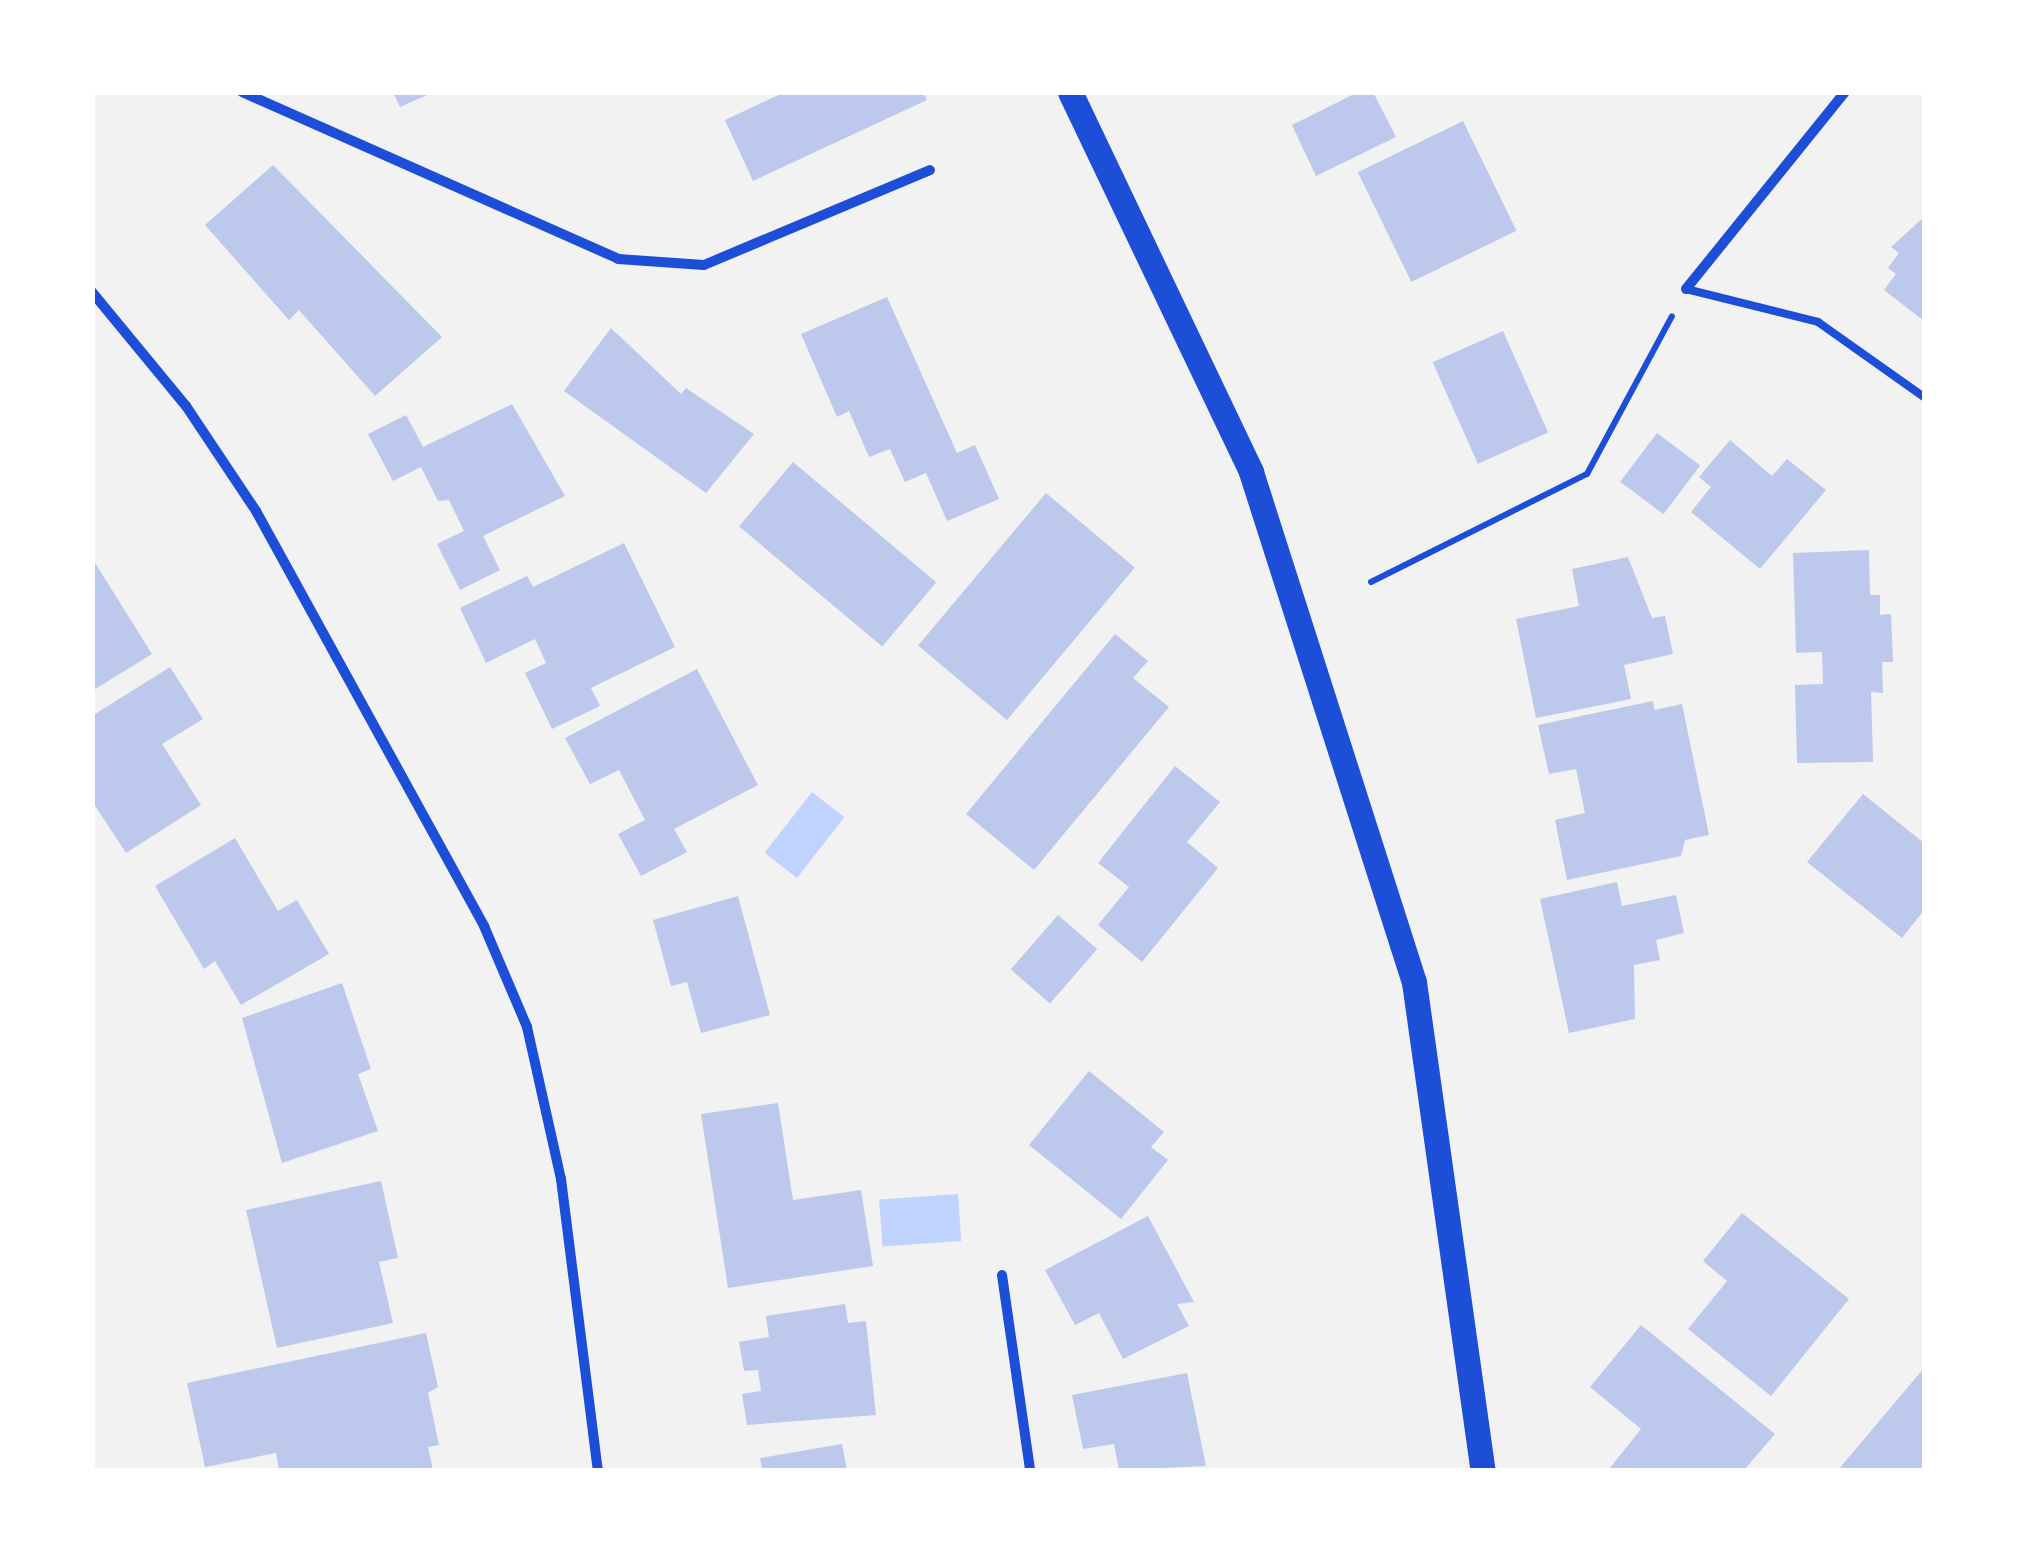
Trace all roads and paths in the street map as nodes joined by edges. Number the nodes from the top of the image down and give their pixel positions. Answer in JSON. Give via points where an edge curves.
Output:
{"nodes":[{"id":1,"x":242,"y":92,"type":"edge"},
{"id":2,"x":1070,"y":92,"type":"edge"},
{"id":3,"x":1845,"y":92,"type":"edge"},
{"id":4,"x":930,"y":170,"type":"dead end"},
{"id":5,"x":1686,"y":289,"type":"junction"},
{"id":6,"x":92,"y":292,"type":"edge"},
{"id":7,"x":1924,"y":397,"type":"edge"},
{"id":8,"x":1371,"y":582,"type":"dead end"},
{"id":9,"x":1002,"y":1274,"type":"dead end"},
{"id":10,"x":598,"y":1470,"type":"edge"},
{"id":11,"x":1030,"y":1470,"type":"edge"},
{"id":12,"x":1483,"y":1470,"type":"edge"}],
"edges":[{"from":1,"to":4,"type":"street","via":[[618,259],[704,265]]},
{"from":2,"to":12,"type":"main road","via":[[1258,490],[1414,982]]},
{"from":3,"to":5,"type":"street"},
{"from":5,"to":7,"type":"lane","via":[[1818,322]]},
{"from":5,"to":8,"type":"path","via":[[1587,474]]},
{"from":6,"to":10,"type":"street","via":[[186,406],[256,511],[484,926],[528,1027],[561,1179]]},
{"from":9,"to":11,"type":"street"}]}
